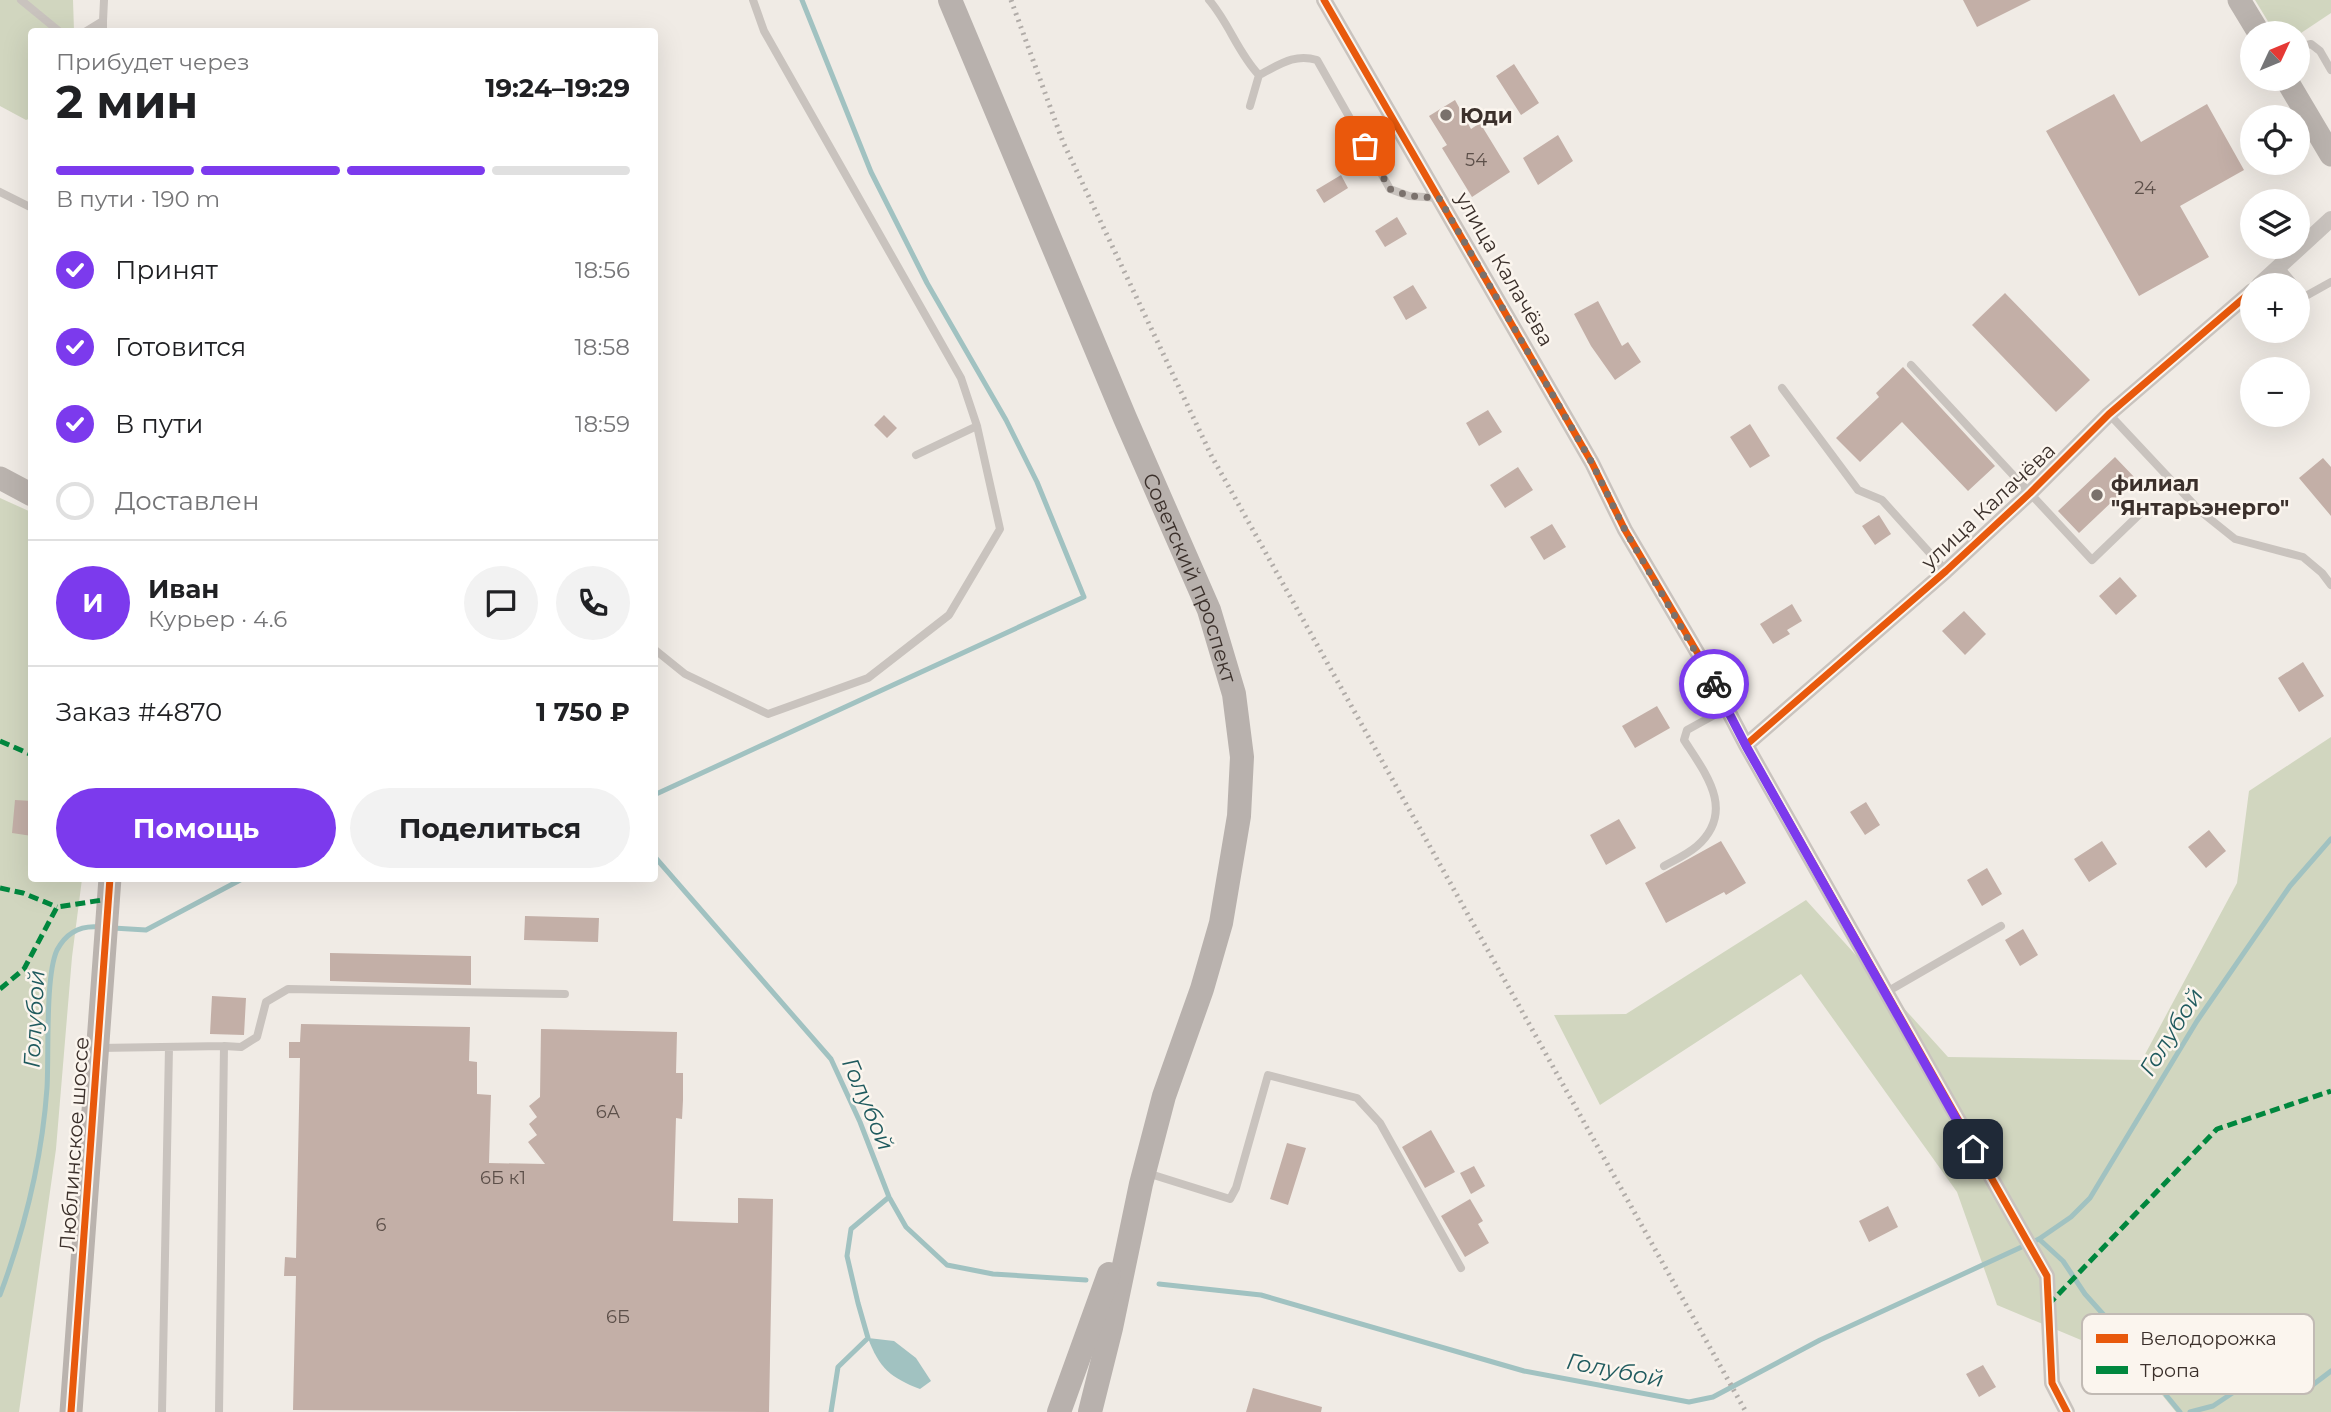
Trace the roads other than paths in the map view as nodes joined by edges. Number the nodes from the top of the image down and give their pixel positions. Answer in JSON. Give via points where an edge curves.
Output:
{"nodes":[{"id":1,"x":21,"y":0,"type":"edge"},
{"id":2,"x":104,"y":0,"type":"edge"},
{"id":3,"x":753,"y":0,"type":"edge"},
{"id":4,"x":950,"y":0,"type":"edge"},
{"id":5,"x":1209,"y":0,"type":"edge"},
{"id":6,"x":1324,"y":0,"type":"edge"},
{"id":7,"x":2239,"y":0,"type":"edge"},
{"id":8,"x":103,"y":21,"type":"junction"},
{"id":9,"x":2252,"y":21,"type":"edge"},
{"id":10,"x":55,"y":28,"type":"edge"},
{"id":11,"x":92,"y":28,"type":"edge"},
{"id":12,"x":103,"y":28,"type":"edge"},
{"id":13,"x":2310,"y":44,"type":"edge"},
{"id":14,"x":2331,"y":70,"type":"edge"},
{"id":15,"x":1259,"y":75,"type":"junction"},
{"id":16,"x":2293,"y":91,"type":"edge"},
{"id":17,"x":1250,"y":106,"type":"dead end"},
{"id":18,"x":2331,"y":155,"type":"edge"},
{"id":19,"x":0,"y":192,"type":"edge"},
{"id":20,"x":1439,"y":198,"type":"junction"},
{"id":21,"x":28,"y":206,"type":"edge"},
{"id":22,"x":2331,"y":219,"type":"edge"},
{"id":23,"x":2280,"y":267,"type":"junction"},
{"id":24,"x":2273,"y":273,"type":"edge"},
{"id":25,"x":2285,"y":273,"type":"edge"},
{"id":26,"x":2331,"y":282,"type":"edge"},
{"id":27,"x":2310,"y":294,"type":"edge"},
{"id":28,"x":2240,"y":301,"type":"edge"},
{"id":29,"x":1911,"y":365,"type":"dead end"},
{"id":30,"x":1782,"y":387,"type":"dead end"},
{"id":31,"x":2109,"y":414,"type":"junction"},
{"id":32,"x":977,"y":426,"type":"junction"},
{"id":33,"x":916,"y":455,"type":"dead end"},
{"id":34,"x":0,"y":478,"type":"edge"},
{"id":35,"x":28,"y":493,"type":"edge"},
{"id":36,"x":2030,"y":494,"type":"junction"},
{"id":37,"x":2148,"y":506,"type":"dead end"},
{"id":38,"x":1946,"y":571,"type":"junction"},
{"id":39,"x":2331,"y":584,"type":"edge"},
{"id":40,"x":658,"y":652,"type":"edge"},
{"id":41,"x":1727,"y":708,"type":"junction"},
{"id":42,"x":1746,"y":746,"type":"junction"},
{"id":43,"x":1664,"y":866,"type":"dead end"},
{"id":44,"x":110,"y":882,"type":"edge"},
{"id":45,"x":2001,"y":926,"type":"dead end"},
{"id":46,"x":1885,"y":993,"type":"junction"},
{"id":47,"x":565,"y":994,"type":"dead end"},
{"id":48,"x":224,"y":1046,"type":"junction"},
{"id":49,"x":169,"y":1047,"type":"junction"},
{"id":50,"x":99,"y":1048,"type":"junction"},
{"id":51,"x":1142,"y":1178,"type":"junction"},
{"id":52,"x":1461,"y":1268,"type":"dead end"},
{"id":53,"x":71,"y":1412,"type":"edge"},
{"id":54,"x":162,"y":1412,"type":"edge"},
{"id":55,"x":219,"y":1412,"type":"edge"},
{"id":56,"x":1059,"y":1412,"type":"edge"},
{"id":57,"x":1090,"y":1412,"type":"edge"},
{"id":58,"x":2067,"y":1412,"type":"edge"}],
"edges":[{"from":1,"to":10,"type":"lane"},
{"from":2,"to":8,"type":"lane"},
{"from":3,"to":32,"type":"lane","via":[[764,31],[961,378]]},
{"from":4,"to":51,"type":"main road","name":"Советский проспект","via":[[1209,610],[1234,694],[1242,757],[1223,912]]},
{"from":5,"to":15,"type":"lane","via":[[1223,16],[1246,62]]},
{"from":6,"to":20,"type":"street","name":"улица Калачёва"},
{"from":7,"to":9,"type":"street"},
{"from":8,"to":11,"type":"lane"},
{"from":8,"to":12,"type":"lane"},
{"from":13,"to":14,"type":"lane"},
{"from":15,"to":17,"type":"lane"},
{"from":15,"to":20,"type":"lane","via":[[1293,58],[1317,60],[1390,189]]},
{"from":16,"to":18,"type":"street"},
{"from":19,"to":21,"type":"lane"},
{"from":20,"to":41,"type":"street","name":"улица Калачёва"},
{"from":22,"to":23,"type":"street"},
{"from":23,"to":24,"type":"street"},
{"from":23,"to":25,"type":"lane"},
{"from":26,"to":27,"type":"lane"},
{"from":28,"to":31,"type":"street","name":"улица Калачёва"},
{"from":29,"to":36,"type":"lane"},
{"from":30,"to":38,"type":"lane","via":[[1858,490],[1882,500]]},
{"from":31,"to":36,"type":"street","name":"улица Калачёва"},
{"from":31,"to":39,"type":"lane","via":[[2200,511],[2235,539],[2303,557]]},
{"from":32,"to":33,"type":"lane"},
{"from":32,"to":40,"type":"lane","via":[[1000,529],[949,615],[868,678],[768,714],[685,674]]},
{"from":34,"to":35,"type":"street"},
{"from":36,"to":37,"type":"lane","via":[[2092,560]]},
{"from":36,"to":38,"type":"street","name":"улица Калачёва"},
{"from":38,"to":42,"type":"street","name":"улица Калачёва"},
{"from":41,"to":42,"type":"street","name":"улица Калачёва"},
{"from":41,"to":43,"type":"lane","via":[[1687,730],[1684,740],[1716,796],[1717,816],[1696,847]]},
{"from":42,"to":46,"type":"street","name":"улица Калачёва"},
{"from":44,"to":50,"type":"street","name":"Люблинское шоссе"},
{"from":45,"to":46,"type":"lane"},
{"from":46,"to":58,"type":"street","name":"улица Калачёва","via":[[2047,1276],[2052,1382]]},
{"from":47,"to":48,"type":"lane","via":[[288,989],[267,1002],[257,1037],[241,1047]]},
{"from":48,"to":49,"type":"lane"},
{"from":48,"to":55,"type":"lane"},
{"from":49,"to":50,"type":"lane"},
{"from":49,"to":54,"type":"lane"},
{"from":50,"to":53,"type":"street","name":"Люблинское шоссе"},
{"from":51,"to":52,"type":"lane","via":[[1230,1199],[1268,1075],[1357,1098],[1380,1123]]},
{"from":51,"to":56,"type":"main road","name":"Советский проспект"},
{"from":51,"to":57,"type":"main road","name":"Советский проспект"}]}
